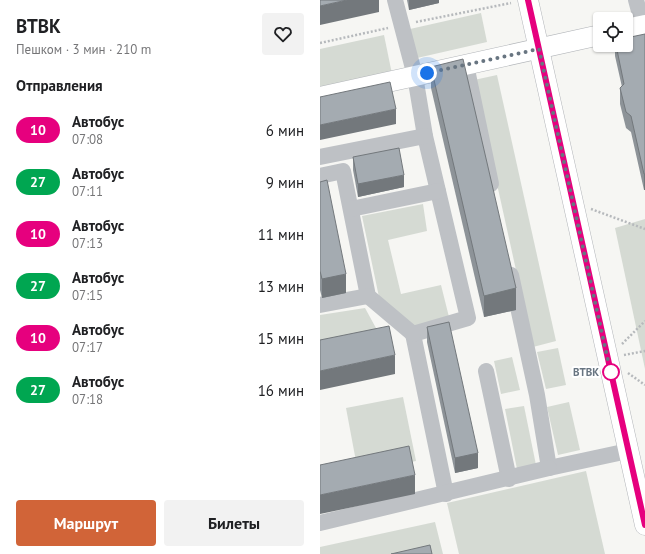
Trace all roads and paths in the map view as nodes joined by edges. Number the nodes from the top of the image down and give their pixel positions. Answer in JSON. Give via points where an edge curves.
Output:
{"nodes":[{"id":1,"x":396,"y":0,"type":"edge"},
{"id":2,"x":636,"y":0,"type":"edge"},
{"id":3,"x":523,"y":1,"type":"edge"},
{"id":4,"x":402,"y":25,"type":"junction"},
{"id":5,"x":638,"y":27,"type":"edge"},
{"id":6,"x":593,"y":37,"type":"edge"},
{"id":7,"x":320,"y":43,"type":"edge"},
{"id":8,"x":539,"y":49,"type":"junction"},
{"id":9,"x":466,"y":65,"type":"junction"},
{"id":10,"x":414,"y":76,"type":"junction"},
{"id":11,"x":320,"y":97,"type":"edge"},
{"id":12,"x":425,"y":136,"type":"junction"},
{"id":13,"x":320,"y":157,"type":"edge"},
{"id":14,"x":320,"y":176,"type":"edge"},
{"id":15,"x":438,"y":191,"type":"junction"},
{"id":16,"x":494,"y":198,"type":"edge"},
{"id":17,"x":573,"y":202,"type":"junction"},
{"id":18,"x":351,"y":209,"type":"junction"},
{"id":19,"x":645,"y":229,"type":"edge"},
{"id":20,"x":507,"y":258,"type":"edge"},
{"id":21,"x":368,"y":296,"type":"junction"},
{"id":22,"x":320,"y":305,"type":"edge"},
{"id":23,"x":645,"y":321,"type":"edge"},
{"id":24,"x":413,"y":334,"type":"junction"},
{"id":25,"x":645,"y":351,"type":"edge"},
{"id":26,"x":608,"y":359,"type":"junction"},
{"id":27,"x":486,"y":371,"type":"dead end"},
{"id":28,"x":628,"y":451,"type":"junction"},
{"id":29,"x":549,"y":468,"type":"junction"},
{"id":30,"x":509,"y":479,"type":"junction"},
{"id":31,"x":446,"y":494,"type":"junction"},
{"id":32,"x":320,"y":523,"type":"edge"},
{"id":33,"x":645,"y":525,"type":"edge"}],
"edges":[{"from":1,"to":4,"type":"lane"},
{"from":2,"to":5,"type":"lane"},
{"from":3,"to":4,"type":"path"},
{"from":3,"to":8,"type":"main road"},
{"from":4,"to":7,"type":"path"},
{"from":4,"to":10,"type":"lane"},
{"from":6,"to":8,"type":"main road"},
{"from":8,"to":9,"type":"main road"},
{"from":8,"to":17,"type":"main road"},
{"from":9,"to":10,"type":"main road"},
{"from":9,"to":16,"type":"lane"},
{"from":10,"to":11,"type":"main road"},
{"from":10,"to":12,"type":"lane"},
{"from":12,"to":13,"type":"lane"},
{"from":12,"to":15,"type":"lane"},
{"from":14,"to":18,"type":"lane","via":[[343,171]]},
{"from":15,"to":18,"type":"lane"},
{"from":15,"to":24,"type":"lane","via":[[468,318]]},
{"from":17,"to":19,"type":"path"},
{"from":17,"to":26,"type":"main road"},
{"from":18,"to":21,"type":"lane"},
{"from":20,"to":29,"type":"lane","via":[[537,395]]},
{"from":21,"to":22,"type":"lane"},
{"from":21,"to":24,"type":"lane"},
{"from":23,"to":26,"type":"path"},
{"from":24,"to":31,"type":"lane"},
{"from":25,"to":26,"type":"path"},
{"from":26,"to":28,"type":"main road"},
{"from":27,"to":30,"type":"lane"},
{"from":28,"to":29,"type":"lane"},
{"from":28,"to":33,"type":"main road"},
{"from":29,"to":30,"type":"lane"},
{"from":30,"to":31,"type":"lane"},
{"from":31,"to":32,"type":"lane"}]}
